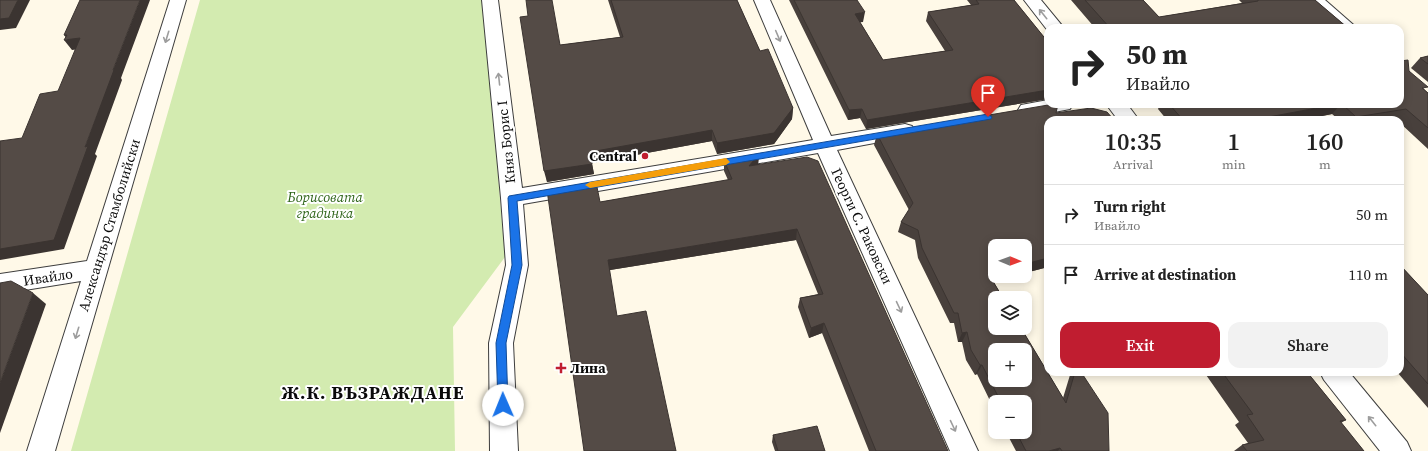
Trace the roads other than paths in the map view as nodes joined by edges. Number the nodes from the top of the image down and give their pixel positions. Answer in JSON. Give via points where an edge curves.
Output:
{"nodes":[{"id":1,"x":178,"y":0,"type":"edge"},
{"id":2,"x":490,"y":0,"type":"edge"},
{"id":3,"x":762,"y":0,"type":"edge"},
{"id":4,"x":1032,"y":0,"type":"edge"},
{"id":5,"x":1315,"y":0,"type":"edge"},
{"id":6,"x":1052,"y":24,"type":"edge"},
{"id":7,"x":1343,"y":24,"type":"edge"},
{"id":8,"x":1044,"y":107,"type":"edge"},
{"id":9,"x":1119,"y":108,"type":"edge"},
{"id":10,"x":1009,"y":113,"type":"edge"},
{"id":11,"x":1126,"y":116,"type":"edge"},
{"id":12,"x":924,"y":128,"type":"edge"},
{"id":13,"x":825,"y":145,"type":"junction"},
{"id":14,"x":512,"y":198,"type":"junction"},
{"id":15,"x":96,"y":269,"type":"junction"},
{"id":16,"x":0,"y":284,"type":"edge"},
{"id":17,"x":1336,"y":376,"type":"edge"},
{"id":18,"x":41,"y":451,"type":"edge"},
{"id":19,"x":504,"y":451,"type":"edge"},
{"id":20,"x":964,"y":451,"type":"edge"},
{"id":21,"x":1397,"y":451,"type":"edge"}],
"edges":[{"from":1,"to":15,"type":"street","name":"Александър Стамболийски","one_way":true},
{"from":14,"to":2,"type":"street","name":"Княз Борис I","one_way":true},
{"from":3,"to":13,"type":"street","name":"Георги С. Раковски","one_way":true},
{"from":6,"to":4,"type":"street","one_way":true},
{"from":5,"to":7,"type":"street"},
{"from":8,"to":10,"type":"street"},
{"from":9,"to":11,"type":"street"},
{"from":12,"to":13,"type":"street"},
{"from":13,"to":14,"type":"street"},
{"from":13,"to":20,"type":"street","name":"Георги С. Раковски","one_way":true},
{"from":14,"to":19,"type":"street","name":"Княз Борис I","via":[[517,265],[501,343]]},
{"from":15,"to":16,"type":"street","name":"Ивайло"},
{"from":15,"to":18,"type":"street","name":"Александър Стамболийски","one_way":true},
{"from":21,"to":17,"type":"street","one_way":true}]}
